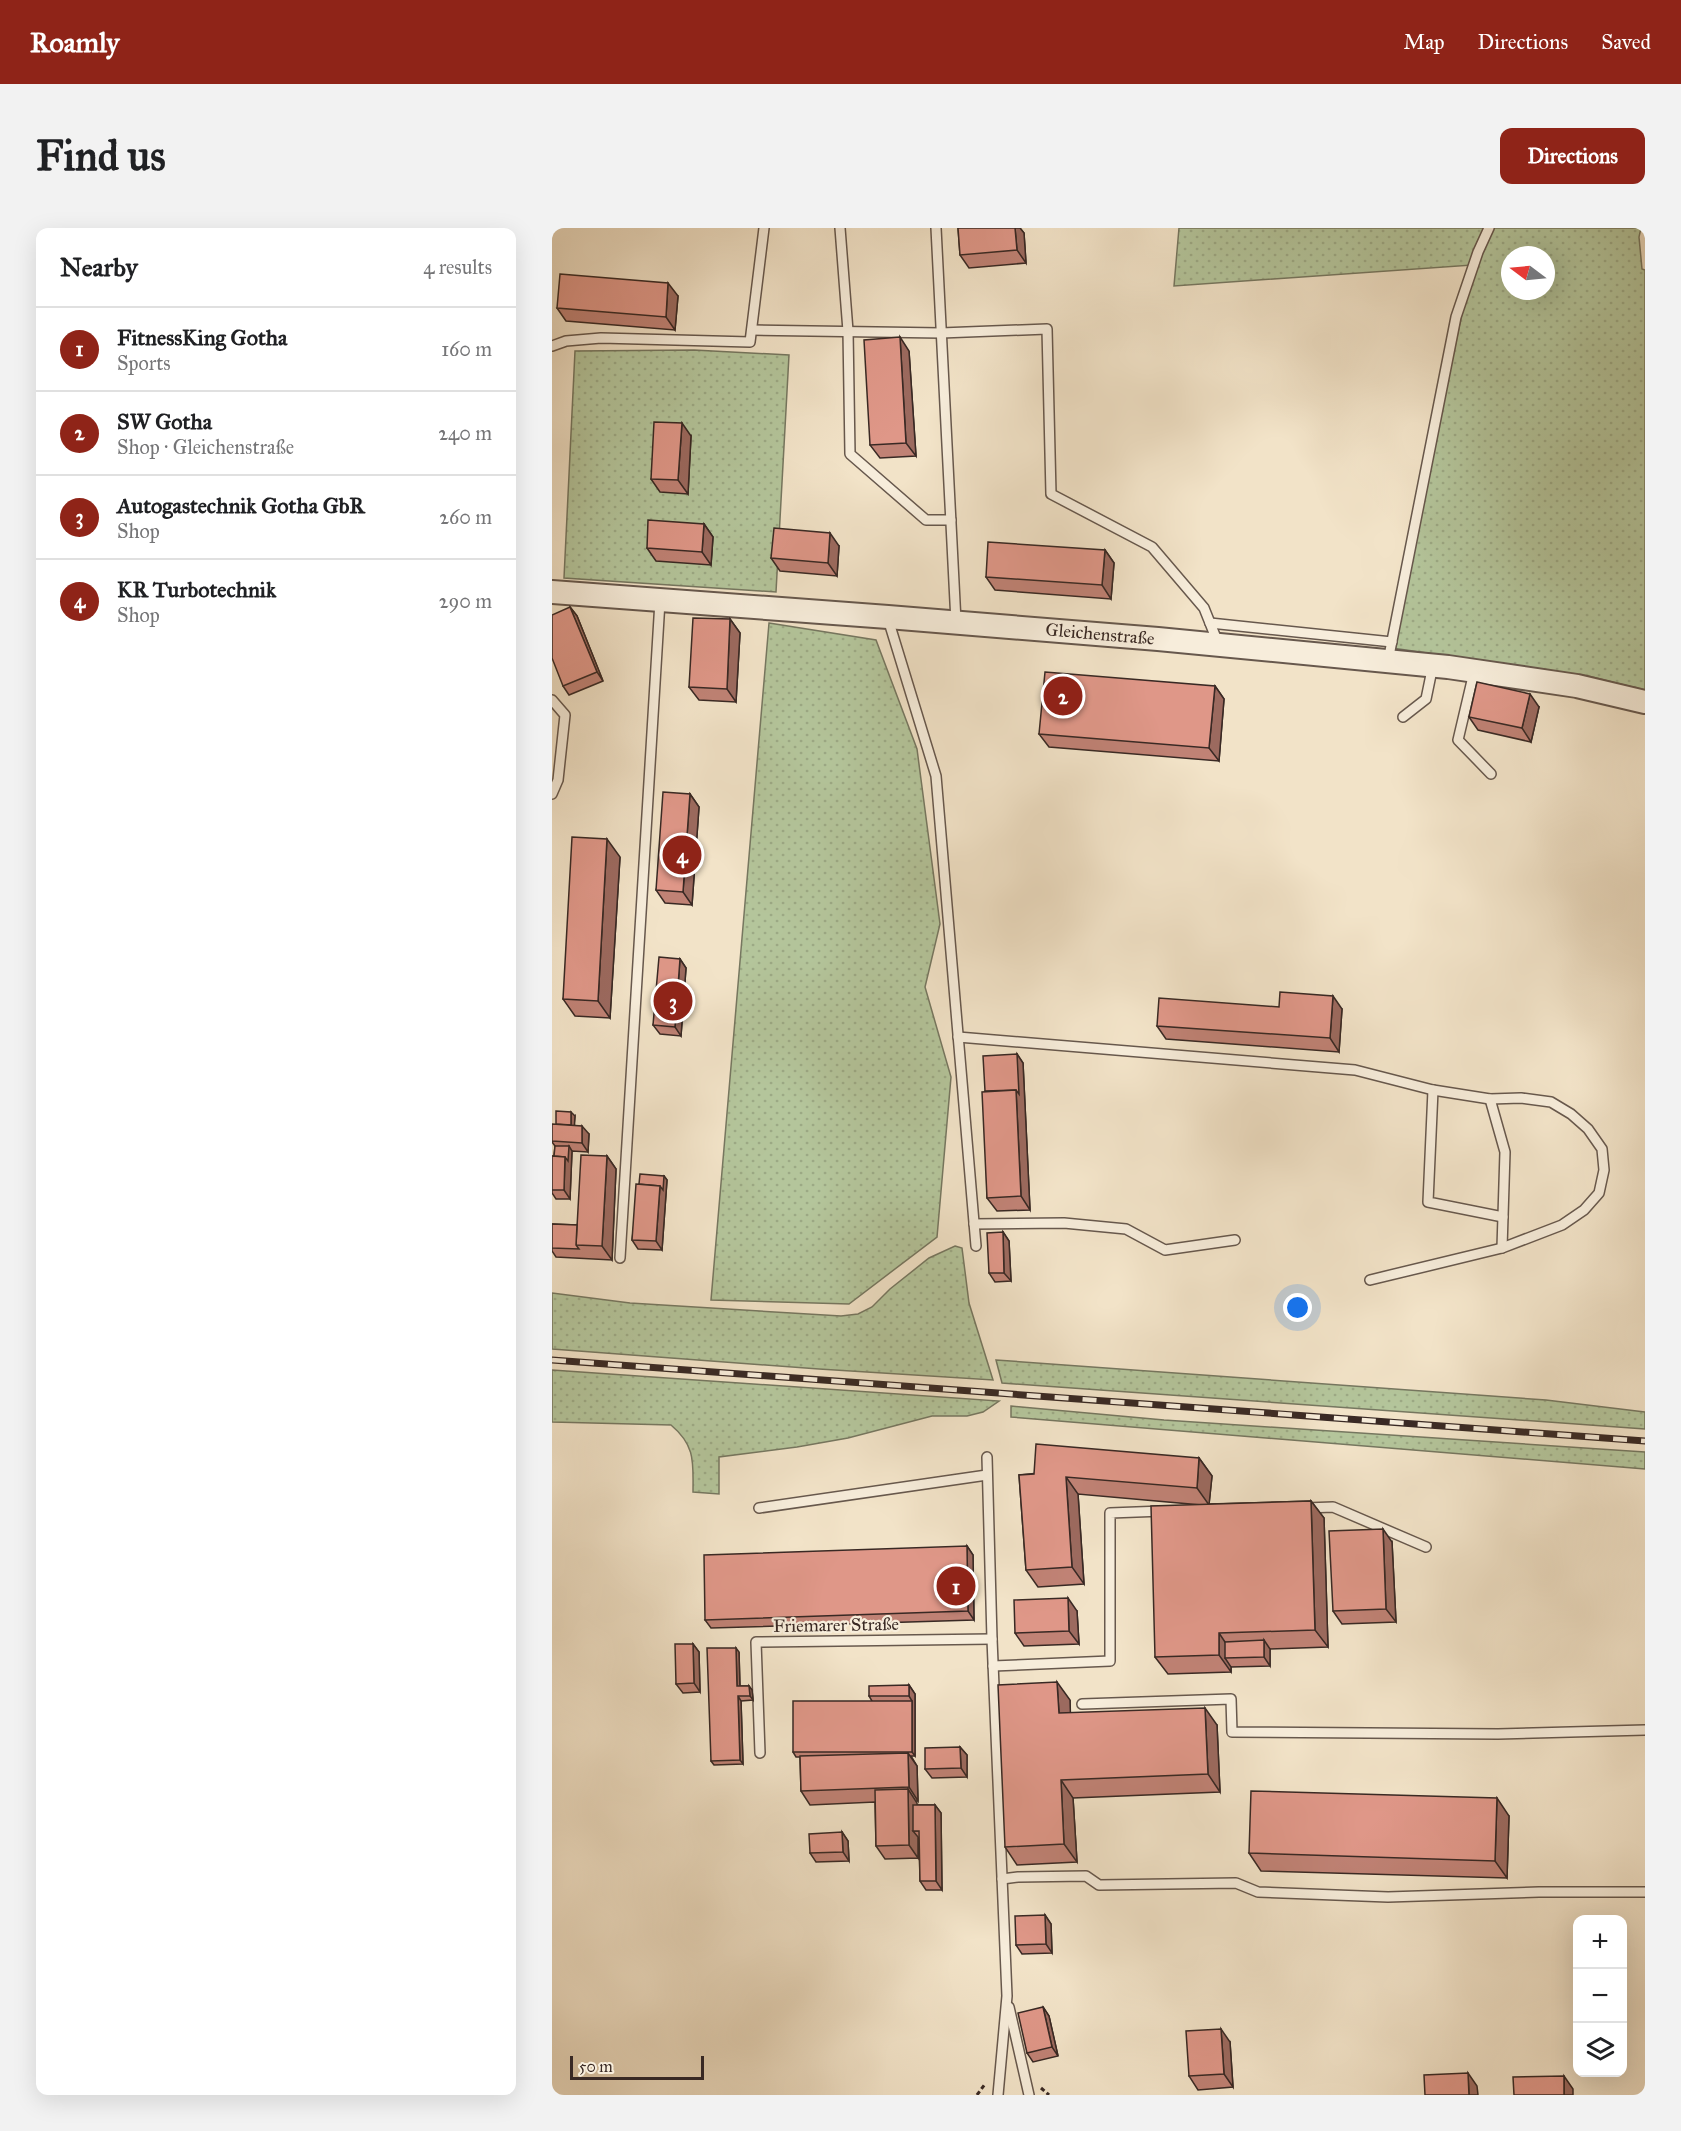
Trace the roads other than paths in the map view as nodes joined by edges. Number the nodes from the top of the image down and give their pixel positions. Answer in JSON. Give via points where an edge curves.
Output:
{"nodes":[{"id":1,"x":764,"y":228,"type":"edge"},
{"id":2,"x":840,"y":228,"type":"edge"},
{"id":3,"x":936,"y":228,"type":"edge"},
{"id":4,"x":1489,"y":228,"type":"edge"},
{"id":5,"x":752,"y":330,"type":"junction"},
{"id":6,"x":848,"y":332,"type":"junction"},
{"id":7,"x":941,"y":333,"type":"junction"},
{"id":8,"x":552,"y":346,"type":"edge"},
{"id":9,"x":951,"y":520,"type":"junction"},
{"id":10,"x":552,"y":592,"type":"edge"},
{"id":11,"x":660,"y":600,"type":"junction"},
{"id":12,"x":888,"y":617,"type":"junction"},
{"id":13,"x":956,"y":622,"type":"junction"},
{"id":14,"x":1210,"y":623,"type":"junction"},
{"id":15,"x":1218,"y":645,"type":"junction"},
{"id":16,"x":1390,"y":651,"type":"junction"},
{"id":17,"x":1433,"y":666,"type":"junction"},
{"id":18,"x":1475,"y":671,"type":"junction"},
{"id":19,"x":552,"y":700,"type":"edge"},
{"id":20,"x":1645,"y":702,"type":"edge"},
{"id":21,"x":1403,"y":717,"type":"dead end"},
{"id":22,"x":1491,"y":774,"type":"dead end"},
{"id":23,"x":552,"y":794,"type":"edge"},
{"id":24,"x":958,"y":1037,"type":"junction"},
{"id":25,"x":1433,"y":1090,"type":"junction"},
{"id":26,"x":1490,"y":1100,"type":"junction"},
{"id":27,"x":1503,"y":1217,"type":"junction"},
{"id":28,"x":974,"y":1224,"type":"junction"},
{"id":29,"x":1235,"y":1240,"type":"dead end"},
{"id":30,"x":976,"y":1246,"type":"dead end"},
{"id":31,"x":1502,"y":1248,"type":"junction"},
{"id":32,"x":620,"y":1258,"type":"dead end"},
{"id":33,"x":1370,"y":1280,"type":"dead end"},
{"id":34,"x":987,"y":1457,"type":"dead end"},
{"id":35,"x":987,"y":1475,"type":"junction"},
{"id":36,"x":759,"y":1508,"type":"dead end"},
{"id":37,"x":1298,"y":1508,"type":"edge"},
{"id":38,"x":1169,"y":1511,"type":"edge"},
{"id":39,"x":1426,"y":1546,"type":"dead end"},
{"id":40,"x":992,"y":1639,"type":"junction"},
{"id":41,"x":993,"y":1666,"type":"junction"},
{"id":42,"x":1082,"y":1704,"type":"dead end"},
{"id":43,"x":1645,"y":1730,"type":"edge"},
{"id":44,"x":760,"y":1753,"type":"dead end"},
{"id":45,"x":1002,"y":1880,"type":"junction"},
{"id":46,"x":1645,"y":1892,"type":"edge"},
{"id":47,"x":1006,"y":1996,"type":"junction"},
{"id":48,"x":998,"y":2095,"type":"edge"},
{"id":49,"x":1029,"y":2095,"type":"edge"}],
"edges":[{"from":1,"to":5,"type":"lane"},
{"from":2,"to":6,"type":"lane"},
{"from":3,"to":7,"type":"lane"},
{"from":4,"to":16,"type":"lane","via":[[1456,317]]},
{"from":5,"to":6,"type":"lane"},
{"from":5,"to":8,"type":"lane","via":[[750,342],[601,338]]},
{"from":6,"to":7,"type":"lane"},
{"from":6,"to":9,"type":"lane","via":[[850,454],[926,520]]},
{"from":7,"to":9,"type":"lane"},
{"from":7,"to":14,"type":"lane","via":[[1047,329],[1050,494],[1152,547],[1204,608]]},
{"from":9,"to":13,"type":"lane"},
{"from":10,"to":11,"type":"street","name":"Gleichenstraße"},
{"from":11,"to":12,"type":"street","name":"Gleichenstraße"},
{"from":11,"to":32,"type":"lane"},
{"from":12,"to":13,"type":"street","name":"Gleichenstraße"},
{"from":12,"to":24,"type":"lane","via":[[936,776]]},
{"from":13,"to":15,"type":"street","name":"Gleichenstraße"},
{"from":14,"to":15,"type":"lane"},
{"from":14,"to":16,"type":"lane"},
{"from":15,"to":16,"type":"street","name":"Gleichenstraße"},
{"from":16,"to":17,"type":"street","name":"Gleichenstraße"},
{"from":17,"to":18,"type":"street","name":"Gleichenstraße"},
{"from":17,"to":21,"type":"lane","via":[[1426,699]]},
{"from":18,"to":20,"type":"street","name":"Gleichenstraße","via":[[1577,686]]},
{"from":18,"to":22,"type":"lane","via":[[1458,740]]},
{"from":19,"to":23,"type":"lane","via":[[565,716],[558,780]]},
{"from":24,"to":25,"type":"lane","via":[[1355,1070]]},
{"from":24,"to":28,"type":"lane"},
{"from":25,"to":26,"type":"lane"},
{"from":25,"to":27,"type":"lane","via":[[1428,1202]]},
{"from":26,"to":27,"type":"lane","via":[[1505,1152]]},
{"from":26,"to":31,"type":"lane","via":[[1521,1098],[1551,1102],[1571,1114],[1602,1149],[1604,1170],[1599,1193],[1584,1210],[1562,1226]]},
{"from":27,"to":31,"type":"lane"},
{"from":28,"to":29,"type":"lane","via":[[1064,1223],[1126,1229],[1166,1250]]},
{"from":28,"to":30,"type":"lane"},
{"from":31,"to":33,"type":"lane"},
{"from":34,"to":35,"type":"lane"},
{"from":35,"to":36,"type":"lane"},
{"from":35,"to":40,"type":"lane"},
{"from":37,"to":39,"type":"lane","via":[[1333,1507]]},
{"from":38,"to":41,"type":"lane","via":[[1110,1513],[1110,1662]]},
{"from":40,"to":41,"type":"lane"},
{"from":40,"to":44,"type":"lane","name":"Friemarer Straße","via":[[756,1642]]},
{"from":41,"to":45,"type":"lane"},
{"from":42,"to":43,"type":"lane","via":[[1231,1699],[1232,1732],[1498,1734]]},
{"from":45,"to":46,"type":"lane","via":[[1086,1876],[1099,1885],[1236,1883],[1258,1892],[1388,1897]]},
{"from":45,"to":47,"type":"lane"},
{"from":47,"to":48,"type":"lane"},
{"from":47,"to":49,"type":"lane"}]}
